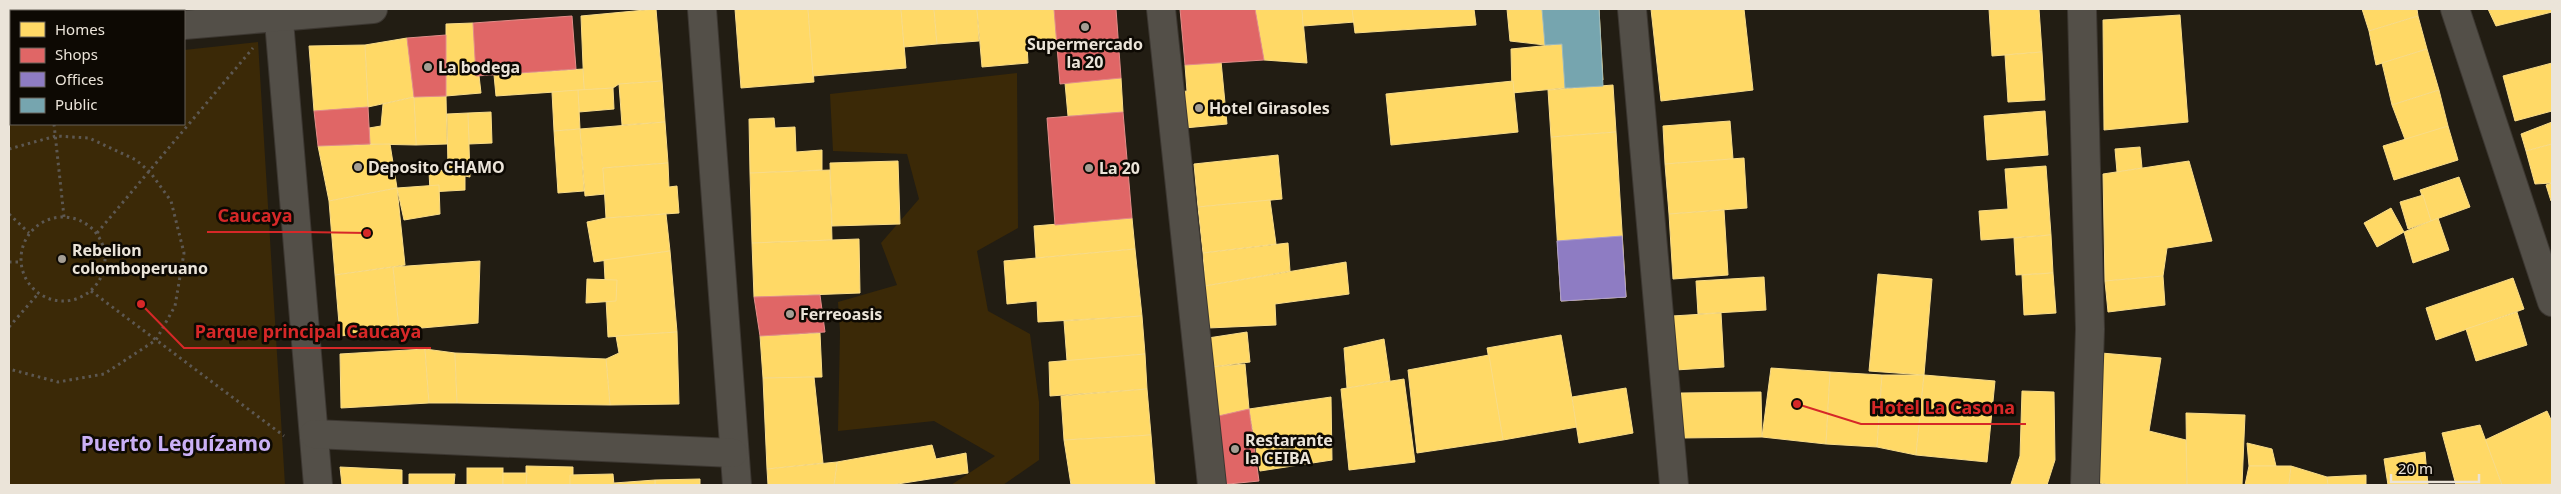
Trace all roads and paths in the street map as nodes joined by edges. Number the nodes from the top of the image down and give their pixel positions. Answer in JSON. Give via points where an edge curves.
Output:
{"nodes":[{"id":1,"x":372,"y":9,"type":"edge"},
{"id":2,"x":702,"y":9,"type":"edge"},
{"id":3,"x":1161,"y":9,"type":"edge"},
{"id":4,"x":1632,"y":9,"type":"edge"},
{"id":5,"x":2082,"y":9,"type":"edge"},
{"id":6,"x":2455,"y":9,"type":"edge"},
{"id":7,"x":278,"y":13,"type":"edge"},
{"id":8,"x":185,"y":25,"type":"edge"},
{"id":9,"x":54,"y":125,"type":"edge"},
{"id":10,"x":56,"y":136,"type":"junction"},
{"id":11,"x":9,"y":149,"type":"edge"},
{"id":12,"x":150,"y":172,"type":"junction"},
{"id":13,"x":9,"y":214,"type":"edge"},
{"id":14,"x":64,"y":217,"type":"junction"},
{"id":15,"x":29,"y":233,"type":"junction"},
{"id":16,"x":97,"y":233,"type":"junction"},
{"id":17,"x":9,"y":262,"type":"edge"},
{"id":18,"x":20,"y":262,"type":"junction"},
{"id":19,"x":90,"y":291,"type":"junction"},
{"id":20,"x":38,"y":294,"type":"junction"},
{"id":21,"x":2552,"y":302,"type":"edge"},
{"id":22,"x":9,"y":327,"type":"edge"},
{"id":23,"x":156,"y":340,"type":"junction"},
{"id":24,"x":9,"y":369,"type":"edge"},
{"id":25,"x":314,"y":434,"type":"junction"},
{"id":26,"x":733,"y":452,"type":"junction"},
{"id":27,"x":318,"y":485,"type":"edge"},
{"id":28,"x":736,"y":485,"type":"edge"},
{"id":29,"x":1212,"y":485,"type":"edge"},
{"id":30,"x":1674,"y":485,"type":"edge"},
{"id":31,"x":2085,"y":485,"type":"edge"}],
"edges":[{"from":1,"to":7,"type":"street"},
{"from":2,"to":26,"type":"street"},
{"from":3,"to":29,"type":"street"},
{"from":4,"to":30,"type":"street"},
{"from":5,"to":31,"type":"street","via":[[2090,329]]},
{"from":6,"to":21,"type":"street"},
{"from":7,"to":8,"type":"street"},
{"from":7,"to":12,"type":"path"},
{"from":7,"to":25,"type":"street"},
{"from":9,"to":10,"type":"path"},
{"from":10,"to":11,"type":"path"},
{"from":10,"to":12,"type":"path","via":[[88,138],[136,160]]},
{"from":10,"to":14,"type":"path"},
{"from":12,"to":16,"type":"path"},
{"from":12,"to":23,"type":"path","via":[[171,201],[184,253],[175,306]]},
{"from":13,"to":15,"type":"path"},
{"from":14,"to":15,"type":"path","via":[[40,222]]},
{"from":14,"to":16,"type":"path","via":[[71,216],[85,222]]},
{"from":15,"to":18,"type":"path","via":[[22,247]]},
{"from":16,"to":19,"type":"path","via":[[104,247],[105,263],[101,279]]},
{"from":17,"to":18,"type":"path"},
{"from":18,"to":20,"type":"path","via":[[26,280]]},
{"from":19,"to":20,"type":"path","via":[[74,300],[56,301]]},
{"from":19,"to":23,"type":"path"},
{"from":20,"to":22,"type":"path"},
{"from":23,"to":24,"type":"path","via":[[104,374],[58,382]]},
{"from":23,"to":25,"type":"path","via":[[284,436]]},
{"from":25,"to":26,"type":"street"},
{"from":25,"to":27,"type":"street"},
{"from":26,"to":28,"type":"street"}]}
